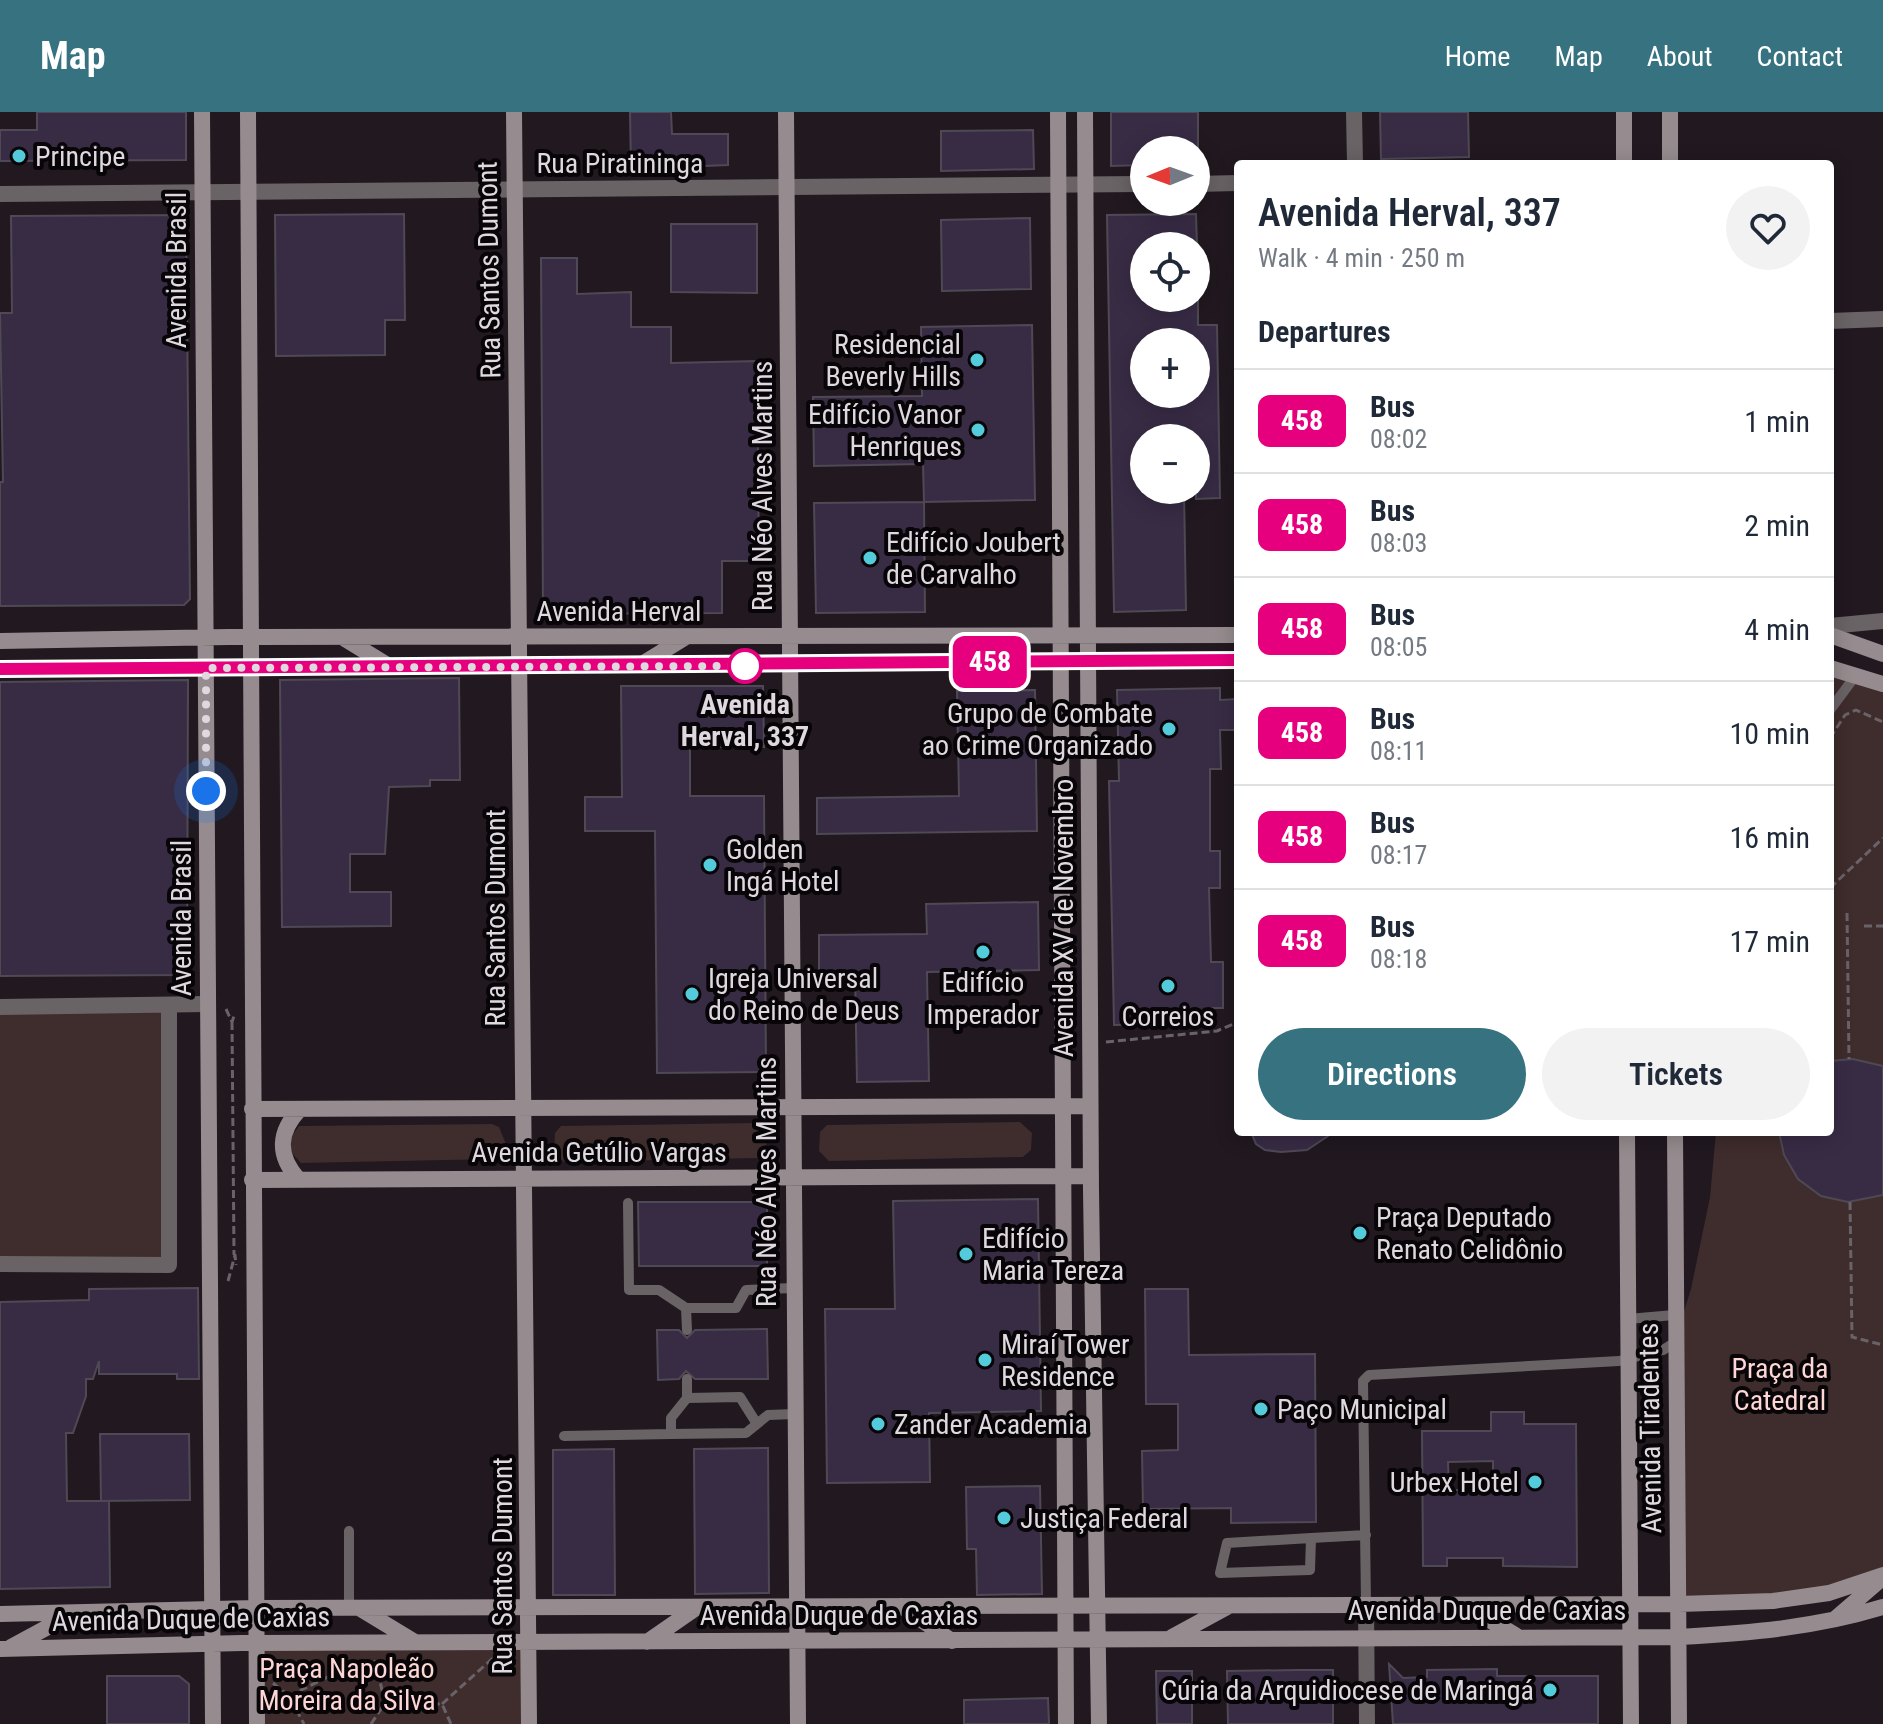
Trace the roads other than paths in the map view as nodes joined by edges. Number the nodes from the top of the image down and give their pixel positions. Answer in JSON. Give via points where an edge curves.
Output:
{"nodes":[{"id":1,"x":202,"y":112,"type":"edge"},
{"id":2,"x":248,"y":112,"type":"edge"},
{"id":3,"x":514,"y":112,"type":"edge"},
{"id":4,"x":786,"y":112,"type":"edge"},
{"id":5,"x":1058,"y":112,"type":"edge"},
{"id":6,"x":1085,"y":112,"type":"edge"},
{"id":7,"x":1354,"y":112,"type":"edge"},
{"id":8,"x":1624,"y":112,"type":"edge"},
{"id":9,"x":1670,"y":112,"type":"edge"},
{"id":10,"x":1355,"y":160,"type":"edge"},
{"id":11,"x":1624,"y":160,"type":"edge"},
{"id":12,"x":1670,"y":160,"type":"edge"},
{"id":13,"x":1234,"y":183,"type":"edge"},
{"id":14,"x":1130,"y":184,"type":"edge"},
{"id":15,"x":1210,"y":184,"type":"edge"},
{"id":16,"x":1059,"y":185,"type":"junction"},
{"id":17,"x":1086,"y":185,"type":"junction"},
{"id":18,"x":786,"y":188,"type":"junction"},
{"id":19,"x":514,"y":189,"type":"junction"},
{"id":20,"x":248,"y":190,"type":"junction"},
{"id":21,"x":201,"y":192,"type":"junction"},
{"id":22,"x":0,"y":194,"type":"edge"},
{"id":23,"x":1883,"y":319,"type":"edge"},
{"id":24,"x":1834,"y":321,"type":"edge"},
{"id":25,"x":1883,"y":621,"type":"edge"},
{"id":26,"x":1834,"y":626,"type":"edge"},
{"id":27,"x":1059,"y":634,"type":"junction"},
{"id":28,"x":1087,"y":634,"type":"junction"},
{"id":29,"x":789,"y":635,"type":"junction"},
{"id":30,"x":898,"y":635,"type":"junction"},
{"id":31,"x":1234,"y":635,"type":"edge"},
{"id":32,"x":1834,"y":636,"type":"edge"},
{"id":33,"x":521,"y":637,"type":"junction"},
{"id":34,"x":686,"y":637,"type":"junction"},
{"id":35,"x":205,"y":638,"type":"junction"},
{"id":36,"x":249,"y":638,"type":"junction"},
{"id":37,"x":343,"y":638,"type":"junction"},
{"id":38,"x":0,"y":641,"type":"edge"},
{"id":39,"x":35,"y":641,"type":"junction"},
{"id":40,"x":1234,"y":644,"type":"edge"},
{"id":41,"x":1878,"y":652,"type":"edge"},
{"id":42,"x":1207,"y":660,"type":"junction"},
{"id":43,"x":1234,"y":660,"type":"edge"},
{"id":44,"x":1060,"y":662,"type":"junction"},
{"id":45,"x":1087,"y":662,"type":"junction"},
{"id":46,"x":930,"y":663,"type":"junction"},
{"id":47,"x":641,"y":665,"type":"junction"},
{"id":48,"x":389,"y":666,"type":"junction"},
{"id":49,"x":520,"y":666,"type":"junction"},
{"id":50,"x":789,"y":666,"type":"junction"},
{"id":51,"x":82,"y":668,"type":"junction"},
{"id":52,"x":206,"y":668,"type":"junction"},
{"id":53,"x":249,"y":668,"type":"junction"},
{"id":54,"x":0,"y":669,"type":"edge"},
{"id":55,"x":1843,"y":671,"type":"edge"},
{"id":56,"x":1883,"y":684,"type":"edge"},
{"id":57,"x":1834,"y":698,"type":"edge"},
{"id":58,"x":207,"y":1004,"type":"junction"},
{"id":59,"x":169,"y":1005,"type":"junction"},
{"id":60,"x":0,"y":1007,"type":"edge"},
{"id":61,"x":1090,"y":1106,"type":"junction"},
{"id":62,"x":792,"y":1107,"type":"junction"},
{"id":63,"x":1062,"y":1107,"type":"junction"},
{"id":64,"x":522,"y":1108,"type":"junction"},
{"id":65,"x":252,"y":1109,"type":"junction"},
{"id":66,"x":300,"y":1109,"type":"junction"},
{"id":67,"x":1627,"y":1136,"type":"edge"},
{"id":68,"x":1675,"y":1136,"type":"edge"},
{"id":69,"x":1063,"y":1176,"type":"junction"},
{"id":70,"x":1091,"y":1176,"type":"junction"},
{"id":71,"x":792,"y":1177,"type":"junction"},
{"id":72,"x":298,"y":1179,"type":"junction"},
{"id":73,"x":524,"y":1179,"type":"junction"},
{"id":74,"x":252,"y":1180,"type":"junction"},
{"id":75,"x":628,"y":1203,"type":"dead end"},
{"id":76,"x":0,"y":1264,"type":"edge"},
{"id":77,"x":793,"y":1288,"type":"junction"},
{"id":78,"x":686,"y":1308,"type":"junction"},
{"id":79,"x":1674,"y":1315,"type":"junction"},
{"id":80,"x":1628,"y":1319,"type":"junction"},
{"id":81,"x":687,"y":1330,"type":"dead end"},
{"id":82,"x":1674,"y":1343,"type":"junction"},
{"id":83,"x":1629,"y":1359,"type":"junction"},
{"id":84,"x":687,"y":1379,"type":"dead end"},
{"id":85,"x":687,"y":1398,"type":"junction"},
{"id":86,"x":795,"y":1414,"type":"junction"},
{"id":87,"x":757,"y":1424,"type":"junction"},
{"id":88,"x":671,"y":1434,"type":"junction"},
{"id":89,"x":564,"y":1436,"type":"dead end"},
{"id":90,"x":349,"y":1531,"type":"dead end"},
{"id":91,"x":1366,"y":1535,"type":"junction"},
{"id":92,"x":1311,"y":1538,"type":"junction"},
{"id":93,"x":1883,"y":1576,"type":"edge"},
{"id":94,"x":1366,"y":1604,"type":"junction"},
{"id":95,"x":1464,"y":1604,"type":"junction"},
{"id":96,"x":1630,"y":1604,"type":"junction"},
{"id":97,"x":1679,"y":1604,"type":"junction"},
{"id":98,"x":1065,"y":1605,"type":"junction"},
{"id":99,"x":1098,"y":1605,"type":"junction"},
{"id":100,"x":1230,"y":1605,"type":"junction"},
{"id":101,"x":901,"y":1606,"type":"junction"},
{"id":102,"x":796,"y":1607,"type":"junction"},
{"id":103,"x":1883,"y":1607,"type":"edge"},
{"id":104,"x":256,"y":1608,"type":"junction"},
{"id":105,"x":354,"y":1608,"type":"junction"},
{"id":106,"x":696,"y":1608,"type":"junction"},
{"id":107,"x":212,"y":1609,"type":"junction"},
{"id":108,"x":529,"y":1609,"type":"junction"},
{"id":109,"x":73,"y":1613,"type":"junction"},
{"id":110,"x":0,"y":1614,"type":"edge"},
{"id":111,"x":1831,"y":1623,"type":"junction"},
{"id":112,"x":1366,"y":1636,"type":"junction"},
{"id":113,"x":1517,"y":1636,"type":"junction"},
{"id":114,"x":1630,"y":1636,"type":"junction"},
{"id":115,"x":1679,"y":1637,"type":"junction"},
{"id":116,"x":1099,"y":1638,"type":"junction"},
{"id":117,"x":1171,"y":1638,"type":"junction"},
{"id":118,"x":1066,"y":1639,"type":"junction"},
{"id":119,"x":952,"y":1641,"type":"junction"},
{"id":120,"x":520,"y":1642,"type":"junction"},
{"id":121,"x":647,"y":1642,"type":"junction"},
{"id":122,"x":212,"y":1643,"type":"junction"},
{"id":123,"x":256,"y":1643,"type":"junction"},
{"id":124,"x":416,"y":1643,"type":"junction"},
{"id":125,"x":797,"y":1643,"type":"junction"},
{"id":126,"x":4,"y":1649,"type":"edge"},
{"id":127,"x":213,"y":1724,"type":"edge"},
{"id":128,"x":257,"y":1724,"type":"edge"},
{"id":129,"x":529,"y":1724,"type":"edge"},
{"id":130,"x":798,"y":1724,"type":"edge"},
{"id":131,"x":1066,"y":1724,"type":"edge"},
{"id":132,"x":1099,"y":1724,"type":"edge"},
{"id":133,"x":1367,"y":1724,"type":"edge"},
{"id":134,"x":1631,"y":1724,"type":"edge"},
{"id":135,"x":1679,"y":1724,"type":"edge"}],
"edges":[{"from":1,"to":21,"type":"main road","name":"Avenida Brasil"},
{"from":2,"to":20,"type":"main road"},
{"from":3,"to":19,"type":"main road","name":"Rua Santos Dumont"},
{"from":4,"to":18,"type":"main road","name":"Rua Néo Alves Martins"},
{"from":5,"to":16,"type":"main road","name":"Avenida XV de Novembro"},
{"from":6,"to":17,"type":"main road","name":"Avenida XV de Novembro"},
{"from":7,"to":10,"type":"street"},
{"from":8,"to":11,"type":"main road"},
{"from":9,"to":12,"type":"main road"},
{"from":13,"to":15,"type":"street"},
{"from":14,"to":17,"type":"street","name":"Rua Piratininga"},
{"from":16,"to":17,"type":"street","name":"Rua Piratininga"},
{"from":16,"to":18,"type":"street","name":"Rua Piratininga"},
{"from":16,"to":27,"type":"main road","name":"Avenida XV de Novembro"},
{"from":17,"to":28,"type":"main road","name":"Avenida XV de Novembro"},
{"from":18,"to":19,"type":"street","name":"Rua Piratininga"},
{"from":18,"to":29,"type":"main road","name":"Rua Néo Alves Martins"},
{"from":19,"to":20,"type":"street","name":"Rua Piratininga"},
{"from":19,"to":33,"type":"main road","name":"Rua Santos Dumont"},
{"from":20,"to":21,"type":"street","name":"Rua Piratininga"},
{"from":20,"to":36,"type":"main road"},
{"from":21,"to":22,"type":"street","name":"Rua Piratininga"},
{"from":21,"to":35,"type":"main road","name":"Avenida Brasil"},
{"from":23,"to":24,"type":"street"},
{"from":25,"to":26,"type":"street"},
{"from":27,"to":28,"type":"main road","name":"Avenida Herval"},
{"from":27,"to":30,"type":"main road","name":"Avenida Herval"},
{"from":27,"to":44,"type":"main road","name":"Avenida XV de Novembro"},
{"from":28,"to":31,"type":"main road","name":"Avenida Herval"},
{"from":28,"to":45,"type":"main road","name":"Avenida XV de Novembro"},
{"from":29,"to":30,"type":"main road","name":"Avenida Herval"},
{"from":29,"to":34,"type":"main road","name":"Avenida Herval"},
{"from":29,"to":50,"type":"main road","name":"Rua Néo Alves Martins"},
{"from":30,"to":46,"type":"main road"},
{"from":32,"to":41,"type":"main road"},
{"from":33,"to":34,"type":"main road","name":"Avenida Herval"},
{"from":33,"to":37,"type":"main road","name":"Avenida Herval"},
{"from":33,"to":49,"type":"main road","name":"Rua Santos Dumont"},
{"from":34,"to":47,"type":"main road"},
{"from":35,"to":36,"type":"main road","name":"Avenida Herval"},
{"from":35,"to":39,"type":"main road","name":"Avenida Herval"},
{"from":35,"to":52,"type":"main road","name":"Avenida Brasil"},
{"from":36,"to":37,"type":"main road","name":"Avenida Herval"},
{"from":36,"to":53,"type":"main road"},
{"from":37,"to":48,"type":"main road"},
{"from":38,"to":39,"type":"main road","name":"Avenida Herval"},
{"from":39,"to":51,"type":"main road"},
{"from":40,"to":42,"type":"main road"},
{"from":41,"to":55,"type":"main road"},
{"from":42,"to":43,"type":"main road","name":"Avenida Herval"},
{"from":42,"to":45,"type":"main road","name":"Avenida Herval"},
{"from":44,"to":45,"type":"main road","name":"Avenida Herval"},
{"from":44,"to":46,"type":"main road","name":"Avenida Herval"},
{"from":44,"to":63,"type":"main road","name":"Avenida XV de Novembro"},
{"from":45,"to":61,"type":"main road","name":"Avenida XV de Novembro"},
{"from":46,"to":50,"type":"main road","name":"Avenida Herval"},
{"from":47,"to":49,"type":"main road","name":"Avenida Herval"},
{"from":47,"to":50,"type":"main road","name":"Avenida Herval"},
{"from":48,"to":49,"type":"main road","name":"Avenida Herval"},
{"from":48,"to":53,"type":"main road","name":"Avenida Herval"},
{"from":49,"to":64,"type":"main road","name":"Rua Santos Dumont"},
{"from":50,"to":62,"type":"main road","name":"Rua Néo Alves Martins"},
{"from":51,"to":52,"type":"main road","name":"Avenida Herval"},
{"from":51,"to":54,"type":"main road","name":"Avenida Herval"},
{"from":52,"to":53,"type":"main road","name":"Avenida Herval"},
{"from":52,"to":58,"type":"main road","name":"Avenida Brasil"},
{"from":53,"to":65,"type":"main road"},
{"from":55,"to":56,"type":"main road"},
{"from":55,"to":57,"type":"lane"},
{"from":58,"to":59,"type":"street"},
{"from":58,"to":107,"type":"main road","name":"Avenida Brasil"},
{"from":59,"to":60,"type":"street"},
{"from":59,"to":76,"type":"street","via":[[169,1265]]},
{"from":61,"to":63,"type":"main road","name":"Avenida Getúlio Vargas"},
{"from":61,"to":70,"type":"main road","name":"Avenida XV de Novembro"},
{"from":62,"to":63,"type":"main road","name":"Avenida Getúlio Vargas"},
{"from":62,"to":64,"type":"main road","name":"Avenida Getúlio Vargas"},
{"from":62,"to":71,"type":"main road","name":"Rua Néo Alves Martins"},
{"from":63,"to":69,"type":"main road","name":"Avenida XV de Novembro"},
{"from":64,"to":66,"type":"main road","name":"Avenida Getúlio Vargas"},
{"from":64,"to":73,"type":"main road","name":"Rua Santos Dumont"},
{"from":65,"to":66,"type":"main road","name":"Avenida Getúlio Vargas"},
{"from":65,"to":74,"type":"main road"},
{"from":66,"to":72,"type":"main road","via":[[286,1123],[282,1146]]},
{"from":67,"to":80,"type":"main road","name":"Avenida Tiradentes"},
{"from":68,"to":79,"type":"main road","name":"Avenida Tiradentes"},
{"from":69,"to":70,"type":"main road","name":"Avenida Getúlio Vargas"},
{"from":69,"to":71,"type":"main road","name":"Avenida Getúlio Vargas"},
{"from":69,"to":98,"type":"main road","name":"Avenida XV de Novembro"},
{"from":70,"to":99,"type":"main road","name":"Avenida XV de Novembro"},
{"from":71,"to":73,"type":"main road","name":"Avenida Getúlio Vargas"},
{"from":71,"to":77,"type":"main road","name":"Rua Néo Alves Martins"},
{"from":72,"to":73,"type":"main road","name":"Avenida Getúlio Vargas"},
{"from":72,"to":74,"type":"main road","name":"Avenida Getúlio Vargas"},
{"from":73,"to":108,"type":"main road","name":"Rua Santos Dumont"},
{"from":74,"to":104,"type":"main road"},
{"from":75,"to":78,"type":"lane","via":[[629,1290],[659,1290]]},
{"from":77,"to":78,"type":"lane","via":[[746,1290],[736,1308]]},
{"from":77,"to":86,"type":"main road","name":"Rua Néo Alves Martins"},
{"from":78,"to":81,"type":"lane"},
{"from":79,"to":80,"type":"lane"},
{"from":79,"to":82,"type":"main road","name":"Avenida Tiradentes"},
{"from":80,"to":83,"type":"main road","name":"Avenida Tiradentes"},
{"from":82,"to":83,"type":"lane"},
{"from":82,"to":97,"type":"main road","name":"Avenida Tiradentes"},
{"from":83,"to":91,"type":"lane","via":[[1369,1375],[1363,1381]]},
{"from":83,"to":96,"type":"main road","name":"Avenida Tiradentes"},
{"from":84,"to":85,"type":"lane"},
{"from":85,"to":87,"type":"lane","via":[[740,1397]]},
{"from":85,"to":88,"type":"lane","via":[[671,1418]]},
{"from":86,"to":87,"type":"lane","via":[[768,1415]]},
{"from":86,"to":102,"type":"main road","name":"Rua Néo Alves Martins"},
{"from":87,"to":88,"type":"lane","via":[[746,1433]]},
{"from":88,"to":89,"type":"lane"},
{"from":90,"to":105,"type":"lane"},
{"from":91,"to":92,"type":"lane"},
{"from":91,"to":94,"type":"lane"},
{"from":92,"to":92,"type":"lane","via":[[1227,1543],[1220,1573],[1310,1570]]},
{"from":93,"to":97,"type":"main road","name":"Avenida Duque de Caxias","via":[[1829,1593],[1773,1601]]},
{"from":93,"to":111,"type":"main road"},
{"from":94,"to":95,"type":"main road","name":"Avenida Duque de Caxias"},
{"from":94,"to":100,"type":"main road","name":"Avenida Duque de Caxias"},
{"from":94,"to":112,"type":"street"},
{"from":95,"to":96,"type":"main road","name":"Avenida Duque de Caxias"},
{"from":95,"to":113,"type":"main road"},
{"from":96,"to":97,"type":"main road","name":"Avenida Duque de Caxias"},
{"from":96,"to":114,"type":"main road","name":"Avenida Tiradentes"},
{"from":97,"to":115,"type":"main road","name":"Avenida Tiradentes"},
{"from":98,"to":99,"type":"main road","name":"Avenida Duque de Caxias"},
{"from":98,"to":101,"type":"main road","name":"Avenida Duque de Caxias"},
{"from":98,"to":118,"type":"main road","name":"Avenida XV de Novembro"},
{"from":99,"to":100,"type":"main road","name":"Avenida Duque de Caxias"},
{"from":99,"to":116,"type":"main road","name":"Avenida XV de Novembro"},
{"from":100,"to":117,"type":"main road"},
{"from":101,"to":102,"type":"main road","name":"Avenida Duque de Caxias"},
{"from":101,"to":119,"type":"main road"},
{"from":102,"to":106,"type":"main road","name":"Avenida Duque de Caxias"},
{"from":102,"to":125,"type":"main road","name":"Rua Néo Alves Martins"},
{"from":103,"to":111,"type":"main road","name":"Avenida Duque de Caxias"},
{"from":104,"to":105,"type":"main road","name":"Avenida Duque de Caxias"},
{"from":104,"to":107,"type":"main road","name":"Avenida Duque de Caxias"},
{"from":104,"to":123,"type":"main road"},
{"from":105,"to":108,"type":"main road","name":"Avenida Duque de Caxias"},
{"from":105,"to":124,"type":"main road"},
{"from":106,"to":108,"type":"main road","name":"Avenida Duque de Caxias"},
{"from":106,"to":121,"type":"main road"},
{"from":107,"to":109,"type":"main road","name":"Avenida Duque de Caxias"},
{"from":107,"to":122,"type":"main road","name":"Avenida Brasil"},
{"from":108,"to":120,"type":"main road","name":"Rua Santos Dumont"},
{"from":109,"to":110,"type":"main road","name":"Avenida Duque de Caxias"},
{"from":109,"to":126,"type":"main road"},
{"from":111,"to":115,"type":"main road","name":"Avenida Duque de Caxias"},
{"from":112,"to":113,"type":"main road","name":"Avenida Duque de Caxias"},
{"from":112,"to":117,"type":"main road","name":"Avenida Duque de Caxias"},
{"from":112,"to":133,"type":"street"},
{"from":113,"to":114,"type":"main road","name":"Avenida Duque de Caxias"},
{"from":114,"to":115,"type":"main road","name":"Avenida Duque de Caxias"},
{"from":114,"to":134,"type":"main road","name":"Avenida Tiradentes"},
{"from":115,"to":135,"type":"main road","name":"Avenida Tiradentes"},
{"from":116,"to":117,"type":"main road","name":"Avenida Duque de Caxias"},
{"from":116,"to":118,"type":"main road","name":"Avenida Duque de Caxias"},
{"from":116,"to":132,"type":"main road","name":"Avenida XV de Novembro"},
{"from":118,"to":119,"type":"main road","name":"Avenida Duque de Caxias"},
{"from":118,"to":131,"type":"main road","name":"Avenida XV de Novembro"},
{"from":119,"to":125,"type":"main road","name":"Avenida Duque de Caxias"},
{"from":120,"to":121,"type":"main road","name":"Avenida Duque de Caxias"},
{"from":120,"to":124,"type":"main road","name":"Avenida Duque de Caxias"},
{"from":120,"to":129,"type":"main road","name":"Rua Santos Dumont"},
{"from":121,"to":125,"type":"main road","name":"Avenida Duque de Caxias"},
{"from":122,"to":123,"type":"main road","name":"Avenida Duque de Caxias"},
{"from":122,"to":126,"type":"main road","name":"Avenida Duque de Caxias"},
{"from":122,"to":127,"type":"main road","name":"Avenida Brasil"},
{"from":123,"to":124,"type":"main road","name":"Avenida Duque de Caxias"},
{"from":123,"to":128,"type":"main road"},
{"from":125,"to":130,"type":"main road","name":"Rua Néo Alves Martins"}]}
